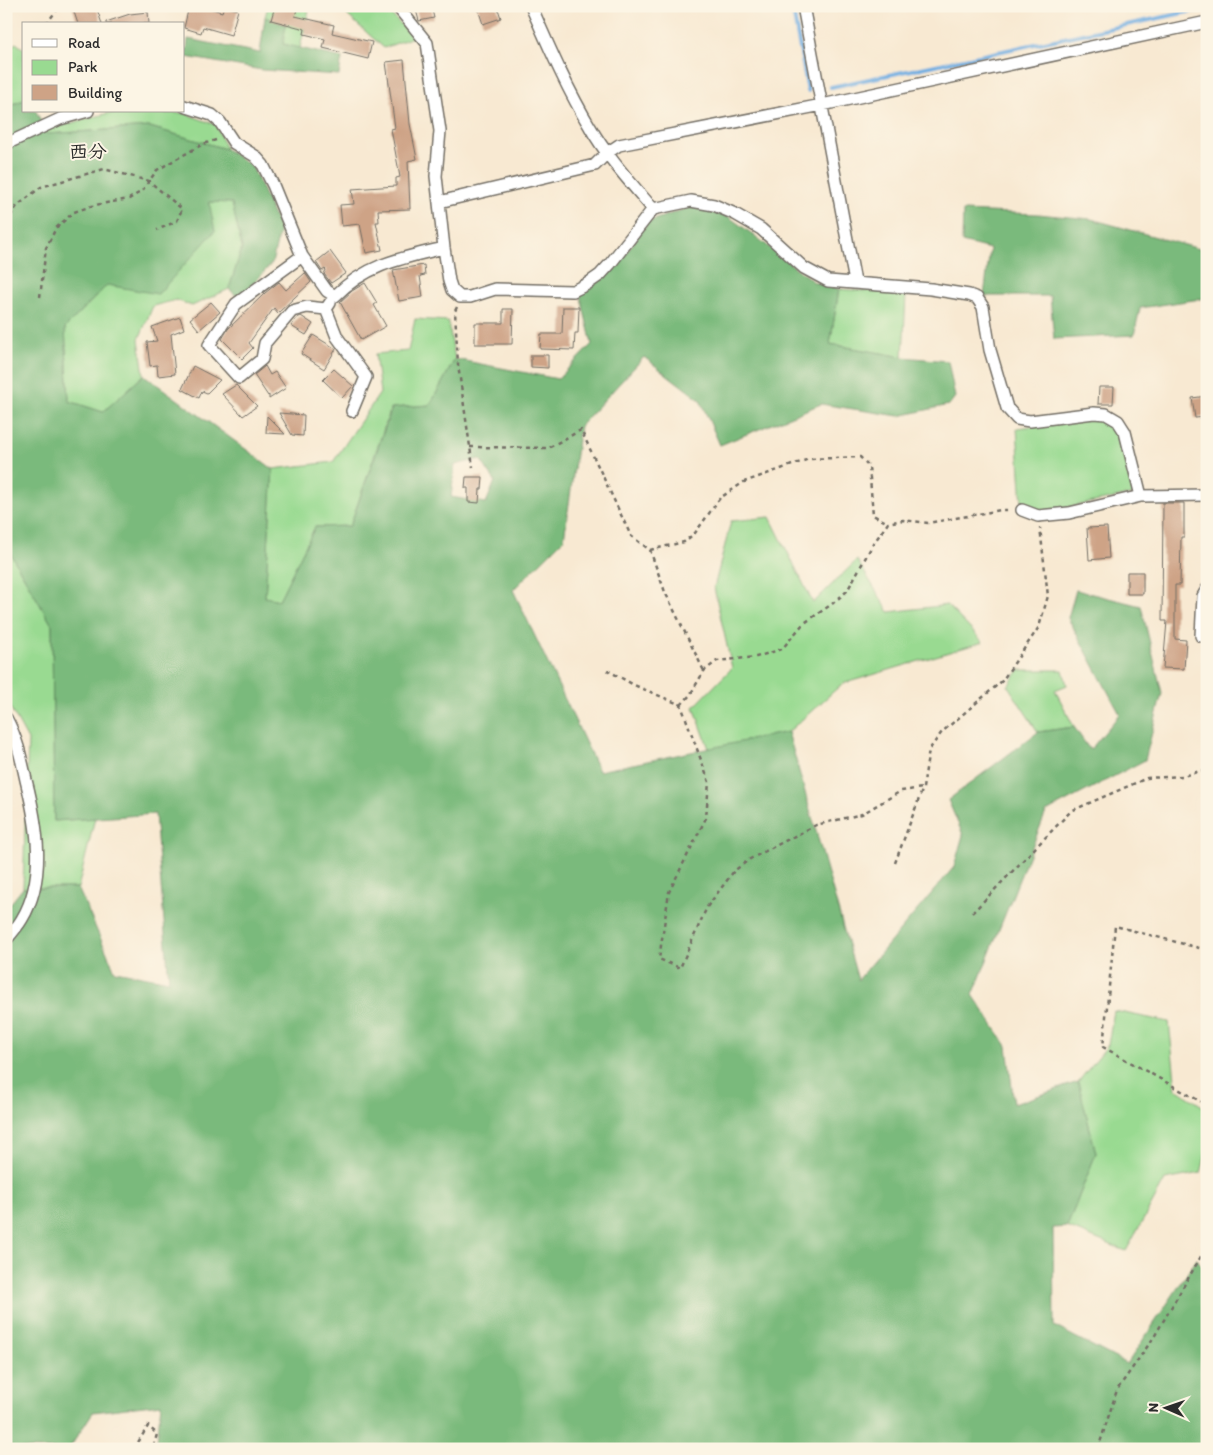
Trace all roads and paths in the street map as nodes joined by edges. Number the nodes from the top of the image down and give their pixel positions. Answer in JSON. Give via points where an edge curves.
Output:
{"nodes":[{"id":1,"x":60,"y":6,"type":"edge"},
{"id":2,"x":397,"y":6,"type":"edge"},
{"id":3,"x":531,"y":6,"type":"edge"},
{"id":4,"x":803,"y":6,"type":"edge"},
{"id":5,"x":48,"y":22,"type":"edge"},
{"id":6,"x":1207,"y":22,"type":"edge"},
{"id":7,"x":822,"y":105,"type":"junction"},
{"id":8,"x":185,"y":106,"type":"edge"},
{"id":9,"x":84,"y":112,"type":"edge"},
{"id":10,"x":228,"y":136,"type":"junction"},
{"id":11,"x":6,"y":144,"type":"edge"},
{"id":12,"x":608,"y":153,"type":"junction"},
{"id":13,"x":149,"y":181,"type":"junction"},
{"id":14,"x":439,"y":202,"type":"junction"},
{"id":15,"x":653,"y":209,"type":"junction"},
{"id":16,"x":6,"y":224,"type":"edge"},
{"id":17,"x":157,"y":230,"type":"dead end"},
{"id":18,"x":444,"y":248,"type":"junction"},
{"id":19,"x":302,"y":256,"type":"junction"},
{"id":20,"x":855,"y":282,"type":"junction"},
{"id":21,"x":335,"y":296,"type":"junction"},
{"id":22,"x":40,"y":297,"type":"dead end"},
{"id":23,"x":460,"y":297,"type":"junction"},
{"id":24,"x":326,"y":309,"type":"junction"},
{"id":25,"x":352,"y":411,"type":"dead end"},
{"id":26,"x":470,"y":447,"type":"junction"},
{"id":27,"x":473,"y":467,"type":"dead end"},
{"id":28,"x":1207,"y":495,"type":"edge"},
{"id":29,"x":1141,"y":496,"type":"junction"},
{"id":30,"x":1022,"y":510,"type":"joint"},
{"id":31,"x":1038,"y":516,"type":"junction"},
{"id":32,"x":888,"y":523,"type":"junction"},
{"id":33,"x":650,"y":550,"type":"junction"},
{"id":34,"x":1207,"y":589,"type":"edge"},
{"id":35,"x":1201,"y":636,"type":"dead end"},
{"id":36,"x":607,"y":670,"type":"dead end"},
{"id":37,"x":704,"y":671,"type":"junction"},
{"id":38,"x":681,"y":704,"type":"junction"},
{"id":39,"x":6,"y":718,"type":"edge"},
{"id":40,"x":1207,"y":769,"type":"edge"},
{"id":41,"x":923,"y":788,"type":"junction"},
{"id":42,"x":895,"y":863,"type":"dead end"},
{"id":43,"x":972,"y":913,"type":"dead end"},
{"id":44,"x":6,"y":940,"type":"edge"},
{"id":45,"x":1207,"y":950,"type":"edge"},
{"id":46,"x":1207,"y":1105,"type":"edge"},
{"id":47,"x":1207,"y":1246,"type":"edge"},
{"id":48,"x":134,"y":1449,"type":"edge"},
{"id":49,"x":153,"y":1449,"type":"edge"},
{"id":50,"x":1098,"y":1449,"type":"edge"}],
"edges":[{"from":1,"to":5,"type":"path"},
{"from":2,"to":14,"type":"street","via":[[427,43],[440,131],[436,176]]},
{"from":3,"to":12,"type":"street","via":[[590,128]]},
{"from":4,"to":7,"type":"street"},
{"from":6,"to":7,"type":"street"},
{"from":7,"to":12,"type":"street","via":[[619,145]]},
{"from":7,"to":20,"type":"street"},
{"from":8,"to":10,"type":"street","via":[[212,115]]},
{"from":9,"to":11,"type":"street","via":[[60,118]]},
{"from":10,"to":13,"type":"path","via":[[203,144],[157,170]]},
{"from":10,"to":19,"type":"street","via":[[263,165]]},
{"from":12,"to":14,"type":"street","via":[[595,165]]},
{"from":12,"to":15,"type":"street"},
{"from":13,"to":16,"type":"path","via":[[104,169],[41,187],[17,206]]},
{"from":13,"to":17,"type":"path","via":[[182,209],[177,221]]},
{"from":13,"to":22,"type":"path","via":[[142,192],[129,199],[74,212],[56,228],[46,248]]},
{"from":14,"to":18,"type":"street"},
{"from":15,"to":20,"type":"street","via":[[691,201],[714,205],[761,229],[804,268],[828,281]]},
{"from":15,"to":23,"type":"street","via":[[600,275],[573,291],[495,289]]},
{"from":18,"to":21,"type":"street","via":[[372,268],[346,284]]},
{"from":18,"to":23,"type":"street","via":[[449,281],[452,290]]},
{"from":19,"to":21,"type":"street","via":[[327,291]]},
{"from":19,"to":24,"type":"street","via":[[236,304],[209,345],[239,378],[262,359],[265,342],[292,311]]},
{"from":20,"to":29,"type":"street","via":[[931,289],[977,298],[984,307],[990,350],[1007,408],[1017,419],[1030,421],[1106,414],[1118,422],[1124,432]]},
{"from":21,"to":24,"type":"street"},
{"from":23,"to":26,"type":"path","via":[[455,311]]},
{"from":24,"to":25,"type":"street","via":[[337,337],[366,377]]},
{"from":26,"to":27,"type":"path"},
{"from":26,"to":33,"type":"path","via":[[548,448],[581,430],[631,536]]},
{"from":28,"to":29,"type":"street"},
{"from":29,"to":31,"type":"street","via":[[1069,513]]},
{"from":30,"to":31,"type":"street"},
{"from":30,"to":32,"type":"path","via":[[1001,510],[928,523],[903,520]]},
{"from":31,"to":41,"type":"path","via":[[1048,596],[1039,627],[1002,681],[942,732],[929,750]]},
{"from":32,"to":33,"type":"path","via":[[874,515],[868,466],[860,457],[809,459],[744,482],[720,498],[684,542]]},
{"from":32,"to":37,"type":"path","via":[[847,591],[803,624],[782,649],[756,657],[717,661]]},
{"from":33,"to":37,"type":"path","via":[[665,592]]},
{"from":34,"to":35,"type":"street","via":[[1203,596]]},
{"from":36,"to":38,"type":"path"},
{"from":37,"to":38,"type":"path"},
{"from":38,"to":41,"type":"path","via":[[710,782],[706,818],[668,892],[659,959],[680,968],[707,907],[734,871],[750,859],[816,825],[862,814],[901,791]]},
{"from":39,"to":44,"type":"street","via":[[15,734],[35,816],[38,859],[35,886],[23,918]]},
{"from":40,"to":43,"type":"path","via":[[1183,776],[1147,778],[1070,811]]},
{"from":41,"to":42,"type":"path"},
{"from":45,"to":46,"type":"path","via":[[1115,926],[1103,1047]]},
{"from":47,"to":50,"type":"path","via":[[1154,1337],[1118,1390]]},
{"from":48,"to":49,"type":"path","via":[[148,1426],[157,1434]]}]}
